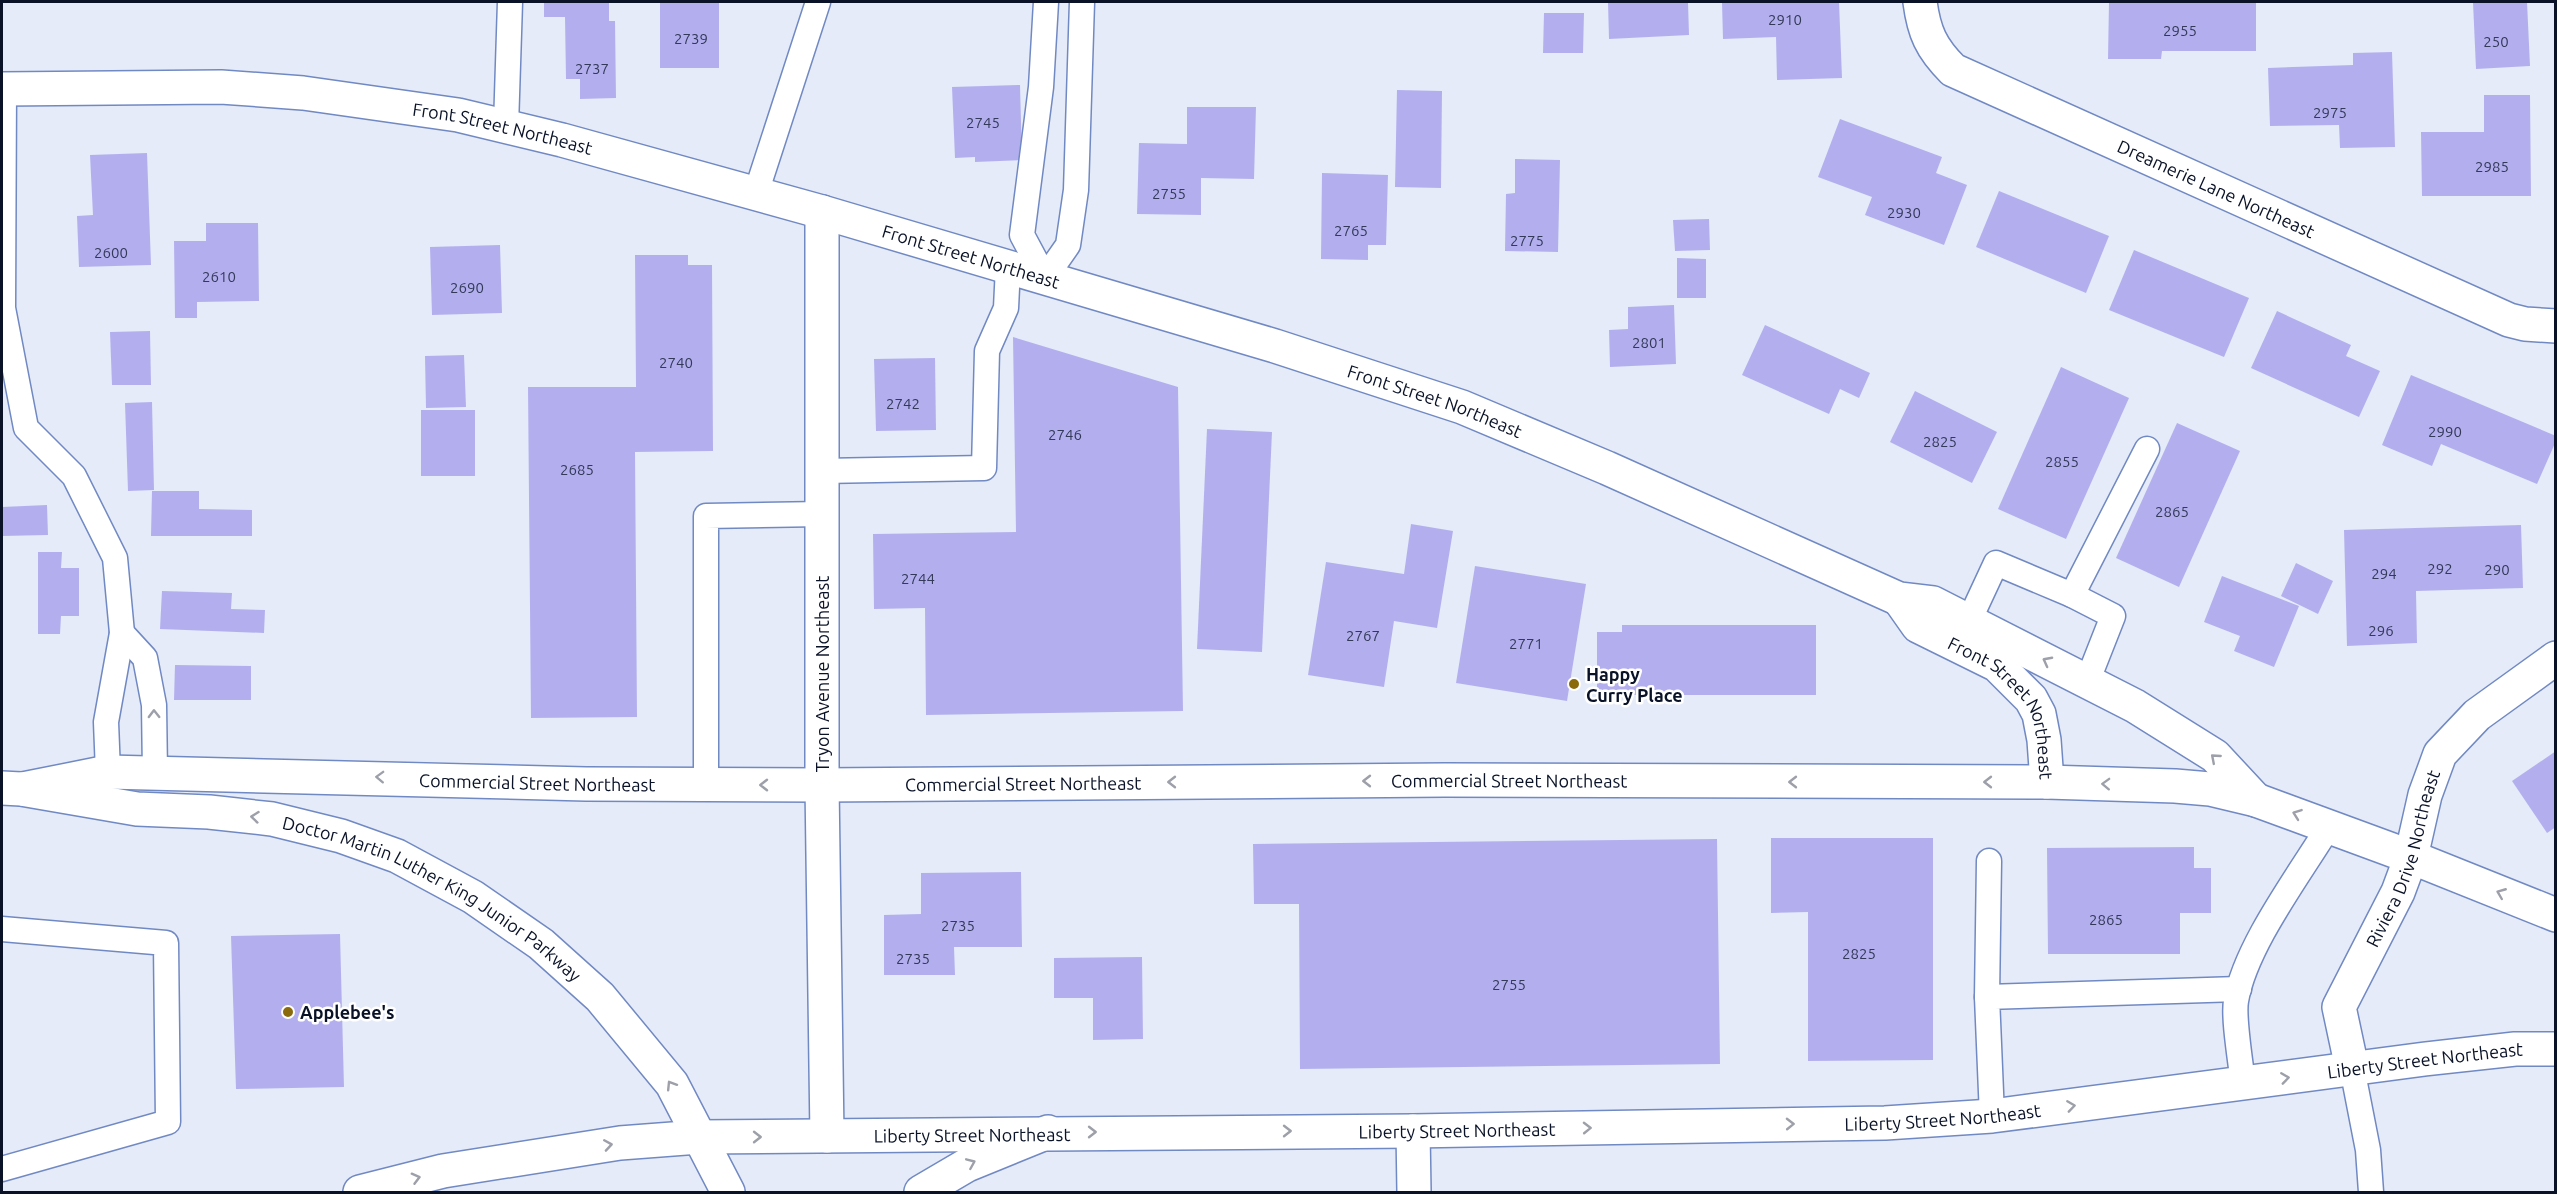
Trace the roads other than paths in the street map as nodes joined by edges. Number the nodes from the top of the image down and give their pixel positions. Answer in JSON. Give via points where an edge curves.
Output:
{"nodes":[{"id":1,"x":510,"y":2,"type":"edge"},
{"id":2,"x":818,"y":2,"type":"edge"},
{"id":3,"x":1046,"y":2,"type":"edge"},
{"id":4,"x":1082,"y":2,"type":"edge"},
{"id":5,"x":1920,"y":2,"type":"edge"},
{"id":6,"x":3,"y":89,"type":"edge"},
{"id":7,"x":506,"y":126,"type":"junction"},
{"id":8,"x":756,"y":193,"type":"junction"},
{"id":9,"x":822,"y":212,"type":"junction"},
{"id":10,"x":1008,"y":267,"type":"junction"},
{"id":11,"x":1045,"y":278,"type":"junction"},
{"id":12,"x":2556,"y":326,"type":"edge"},
{"id":13,"x":2147,"y":449,"type":"dead end"},
{"id":14,"x":822,"y":471,"type":"junction"},
{"id":15,"x":822,"y":514,"type":"junction"},
{"id":16,"x":2072,"y":595,"type":"junction"},
{"id":17,"x":1899,"y":600,"type":"junction"},
{"id":18,"x":1969,"y":621,"type":"junction"},
{"id":19,"x":122,"y":633,"type":"junction"},
{"id":20,"x":2556,"y":658,"type":"edge"},
{"id":21,"x":2087,"y":682,"type":"junction"},
{"id":22,"x":108,"y":772,"type":"junction"},
{"id":23,"x":155,"y":773,"type":"junction"},
{"id":24,"x":2047,"y":782,"type":"junction"},
{"id":25,"x":706,"y":784,"type":"junction"},
{"id":26,"x":822,"y":785,"type":"junction"},
{"id":27,"x":11,"y":789,"type":"edge"},
{"id":28,"x":2256,"y":800,"type":"junction"},
{"id":29,"x":2329,"y":826,"type":"junction"},
{"id":30,"x":2411,"y":856,"type":"junction"},
{"id":31,"x":1989,"y":861,"type":"dead end"},
{"id":32,"x":2556,"y":915,"type":"edge"},
{"id":33,"x":2,"y":929,"type":"edge"},
{"id":34,"x":2239,"y":989,"type":"junction"},
{"id":35,"x":1987,"y":997,"type":"junction"},
{"id":36,"x":2556,"y":1049,"type":"edge"},
{"id":37,"x":2352,"y":1068,"type":"junction"},
{"id":38,"x":2243,"y":1083,"type":"junction"},
{"id":39,"x":1992,"y":1116,"type":"junction"},
{"id":40,"x":1413,"y":1131,"type":"junction"},
{"id":41,"x":1048,"y":1132,"type":"junction"},
{"id":42,"x":826,"y":1136,"type":"junction"},
{"id":43,"x":699,"y":1137,"type":"junction"},
{"id":44,"x":2,"y":1169,"type":"edge"},
{"id":45,"x":360,"y":1192,"type":"edge"},
{"id":46,"x":728,"y":1192,"type":"edge"},
{"id":47,"x":921,"y":1192,"type":"edge"},
{"id":48,"x":1414,"y":1192,"type":"edge"},
{"id":49,"x":2371,"y":1192,"type":"edge"}],
"edges":[{"from":1,"to":7,"type":"lane"},
{"from":2,"to":8,"type":"lane"},
{"from":3,"to":11,"type":"lane","via":[[1041,87],[1022,235]]},
{"from":4,"to":11,"type":"lane","via":[[1076,190],[1068,244]]},
{"from":5,"to":12,"type":"main road","name":"Dreamerie Lane Northeast","via":[[1923,27],[1937,54],[1953,70],[2509,320]]},
{"from":6,"to":7,"type":"main road","name":"Front Street Northeast","via":[[221,87],[291,92],[458,115]]},
{"from":6,"to":19,"type":"lane","via":[[3,308],[26,428],[74,476],[116,558]]},
{"from":7,"to":8,"type":"main road","name":"Front Street Northeast"},
{"from":8,"to":9,"type":"main road","name":"Front Street Northeast"},
{"from":9,"to":10,"type":"main road","name":"Front Street Northeast"},
{"from":9,"to":14,"type":"main road","name":"Tryon Avenue Northeast"},
{"from":10,"to":11,"type":"main road","name":"Front Street Northeast"},
{"from":10,"to":14,"type":"lane","via":[[1005,308],[987,351],[984,468]]},
{"from":11,"to":17,"type":"main road","name":"Front Street Northeast","via":[[1275,346],[1462,407]]},
{"from":13,"to":16,"type":"lane"},
{"from":14,"to":15,"type":"main road","name":"Tryon Avenue Northeast"},
{"from":15,"to":25,"type":"lane","via":[[706,516]]},
{"from":15,"to":26,"type":"main road","name":"Tryon Avenue Northeast"},
{"from":16,"to":18,"type":"lane","via":[[1996,563]]},
{"from":16,"to":21,"type":"lane","via":[[2114,616]]},
{"from":17,"to":18,"type":"main road","name":"Front Street Northeast","via":[[1933,603]]},
{"from":17,"to":24,"type":"main road","name":"Front Street Northeast","via":[[1918,626],[1998,665],[2031,699],[2039,714]]},
{"from":21,"to":18,"type":"main road","name":"Front Street Northeast","one_way":true},
{"from":19,"to":22,"type":"lane","via":[[106,722]]},
{"from":23,"to":19,"type":"lane","one_way":true,"via":[[154,705],[145,658]]},
{"from":20,"to":30,"type":"main road","name":"Riviera Drive Northeast","via":[[2477,715],[2440,754],[2425,795]]},
{"from":28,"to":21,"type":"main road","name":"Front Street Northeast","one_way":true,"via":[[2215,756]]},
{"from":22,"to":23,"type":"main road","name":"Commercial Street Northeast"},
{"from":22,"to":27,"type":"main road","name":"Commercial Street Northeast"},
{"from":25,"to":23,"type":"main road","name":"Commercial Street Northeast","one_way":true},
{"from":24,"to":26,"type":"main road","name":"Commercial Street Northeast","one_way":true,"via":[[1445,780]]},
{"from":28,"to":24,"type":"main road","name":"Front Street Northeast","one_way":true,"via":[[2211,789]]},
{"from":26,"to":25,"type":"main road","name":"Commercial Street Northeast","one_way":true},
{"from":26,"to":42,"type":"main road","name":"Tryon Avenue Northeast"},
{"from":43,"to":27,"type":"main road","name":"Doctor Martin Luther King Junior Parkway","one_way":true,"via":[[672,1084],[600,997],[541,944],[472,897],[397,856],[272,819],[137,809]]},
{"from":29,"to":28,"type":"main road","name":"Front Street Northeast","one_way":true},
{"from":29,"to":30,"type":"main road","name":"Front Street Northeast"},
{"from":29,"to":34,"type":"lane","via":[[2244,969]]},
{"from":32,"to":30,"type":"main road","name":"Front Street Northeast","one_way":true},
{"from":30,"to":37,"type":"main road","name":"Riviera Drive Northeast","via":[[2398,892],[2339,1007]]},
{"from":31,"to":35,"type":"lane"},
{"from":33,"to":44,"type":"lane","via":[[166,943],[168,1122]]},
{"from":34,"to":35,"type":"lane"},
{"from":34,"to":38,"type":"lane","via":[[2235,1003]]},
{"from":35,"to":39,"type":"lane"},
{"from":36,"to":37,"type":"main road","name":"Liberty Street Northeast","via":[[2514,1049]]},
{"from":38,"to":37,"type":"main road","name":"Liberty Street Northeast","one_way":true},
{"from":37,"to":49,"type":"lane","via":[[2368,1150]]},
{"from":39,"to":38,"type":"main road","name":"Liberty Street Northeast","one_way":true},
{"from":40,"to":39,"type":"main road","name":"Liberty Street Northeast","one_way":true,"via":[[1885,1123]]},
{"from":41,"to":40,"type":"main road","name":"Liberty Street Northeast","one_way":true},
{"from":40,"to":48,"type":"main road"},
{"from":41,"to":42,"type":"main road","name":"Liberty Street Northeast"},
{"from":47,"to":41,"type":"main road","one_way":true,"via":[[967,1165]]},
{"from":43,"to":42,"type":"main road","name":"Liberty Street Northeast","one_way":true},
{"from":45,"to":43,"type":"main road","name":"Liberty Street Northeast","one_way":true,"via":[[455,1169],[620,1143]]},
{"from":43,"to":46,"type":"main road","name":"Doctor Martin Luther King Junior Parkway"}]}
